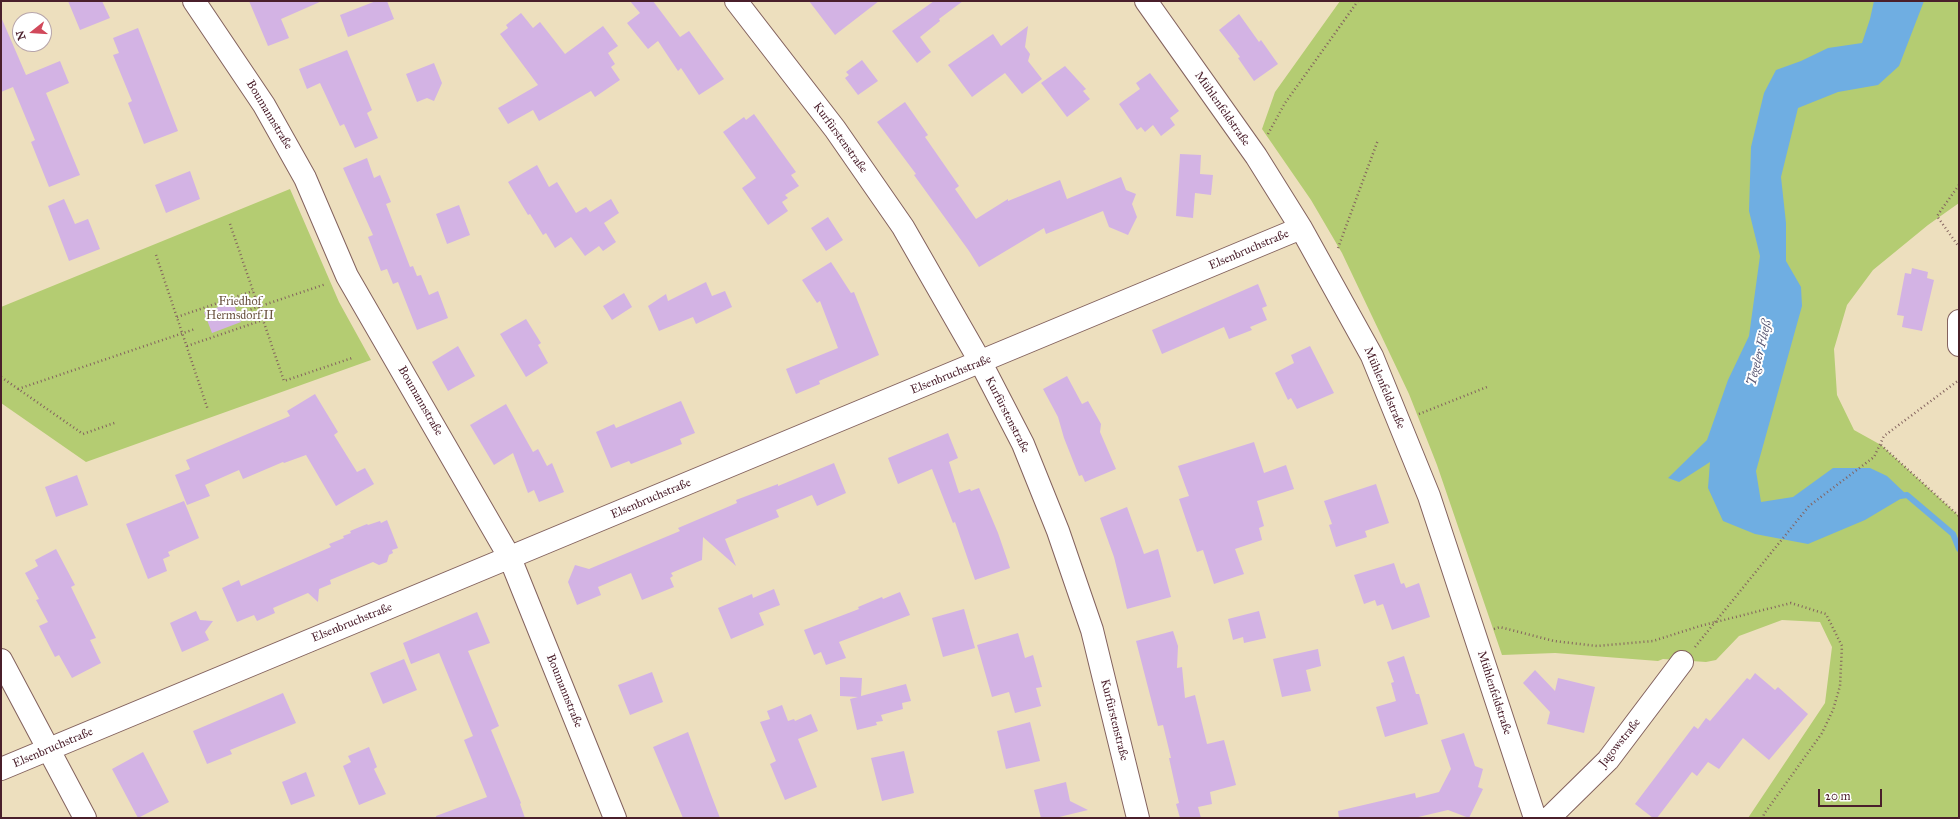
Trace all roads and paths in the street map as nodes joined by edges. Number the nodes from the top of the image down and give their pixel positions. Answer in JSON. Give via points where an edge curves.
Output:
{"nodes":[{"id":1,"x":194,"y":1,"type":"edge"},
{"id":2,"x":736,"y":1,"type":"edge"},
{"id":3,"x":1146,"y":1,"type":"edge"},
{"id":4,"x":1358,"y":1,"type":"edge"},
{"id":5,"x":1267,"y":135,"type":"dead end"},
{"id":6,"x":1378,"y":140,"type":"dead end"},
{"id":7,"x":1959,"y":185,"type":"edge"},
{"id":8,"x":230,"y":224,"type":"dead end"},
{"id":9,"x":1301,"y":228,"type":"junction"},
{"id":10,"x":1959,"y":247,"type":"edge"},
{"id":11,"x":1337,"y":250,"type":"dead end"},
{"id":12,"x":156,"y":255,"type":"dead end"},
{"id":13,"x":326,"y":283,"type":"dead end"},
{"id":14,"x":253,"y":291,"type":"junction"},
{"id":15,"x":258,"y":306,"type":"junction"},
{"id":16,"x":242,"y":312,"type":"dead end"},
{"id":17,"x":177,"y":317,"type":"junction"},
{"id":18,"x":263,"y":320,"type":"junction"},
{"id":19,"x":1959,"y":321,"type":"edge"},
{"id":20,"x":195,"y":329,"type":"dead end"},
{"id":21,"x":182,"y":333,"type":"junction"},
{"id":22,"x":1959,"y":345,"type":"edge"},
{"id":23,"x":187,"y":346,"type":"junction"},
{"id":24,"x":352,"y":358,"type":"dead end"},
{"id":25,"x":981,"y":363,"type":"junction"},
{"id":26,"x":1,"y":377,"type":"edge"},
{"id":27,"x":1959,"y":380,"type":"edge"},
{"id":28,"x":1487,"y":387,"type":"dead end"},
{"id":29,"x":18,"y":389,"type":"junction"},
{"id":30,"x":208,"y":410,"type":"dead end"},
{"id":31,"x":1418,"y":414,"type":"dead end"},
{"id":32,"x":117,"y":422,"type":"dead end"},
{"id":33,"x":1881,"y":444,"type":"junction"},
{"id":34,"x":1959,"y":516,"type":"edge"},
{"id":35,"x":510,"y":558,"type":"junction"},
{"id":36,"x":1715,"y":623,"type":"junction"},
{"id":37,"x":1488,"y":631,"type":"dead end"},
{"id":38,"x":1,"y":660,"type":"edge"},
{"id":39,"x":1682,"y":662,"type":"joint"},
{"id":40,"x":49,"y":749,"type":"junction"},
{"id":41,"x":1,"y":769,"type":"edge"},
{"id":42,"x":85,"y":818,"type":"edge"},
{"id":43,"x":615,"y":818,"type":"edge"},
{"id":44,"x":1138,"y":818,"type":"edge"},
{"id":45,"x":1535,"y":818,"type":"edge"},
{"id":46,"x":1549,"y":818,"type":"edge"},
{"id":47,"x":1763,"y":818,"type":"edge"}],
"edges":[{"from":1,"to":35,"type":"street","name":"Boumannstraße","via":[[264,105],[305,178],[348,276]]},
{"from":2,"to":25,"type":"street","name":"Kurfürstenstraße","via":[[835,129],[903,227]]},
{"from":3,"to":9,"type":"street","name":"Mühlenfeldstraße","via":[[1256,156]]},
{"from":4,"to":5,"type":"path","via":[[1286,103]]},
{"from":6,"to":11,"type":"path"},
{"from":7,"to":10,"type":"path","via":[[1937,216]]},
{"from":8,"to":14,"type":"path"},
{"from":9,"to":25,"type":"street","name":"Elsenbruchstraße"},
{"from":9,"to":45,"type":"street","name":"Mühlenfeldstraße","via":[[1372,356],[1429,496]]},
{"from":12,"to":17,"type":"path"},
{"from":13,"to":15,"type":"path"},
{"from":14,"to":15,"type":"path"},
{"from":14,"to":17,"type":"path"},
{"from":15,"to":16,"type":"path"},
{"from":15,"to":18,"type":"path"},
{"from":17,"to":21,"type":"path"},
{"from":18,"to":23,"type":"path"},
{"from":18,"to":24,"type":"path","via":[[284,381]]},
{"from":19,"to":22,"type":"street"},
{"from":20,"to":21,"type":"path"},
{"from":21,"to":23,"type":"path"},
{"from":21,"to":29,"type":"path"},
{"from":23,"to":30,"type":"path"},
{"from":25,"to":35,"type":"street","name":"Elsenbruchstraße"},
{"from":25,"to":44,"type":"street","name":"Kurfürstenstraße","via":[[1023,444],[1058,531],[1092,630]]},
{"from":26,"to":29,"type":"path"},
{"from":27,"to":33,"type":"path","via":[[1884,436]]},
{"from":28,"to":31,"type":"path"},
{"from":29,"to":32,"type":"path","via":[[83,434]]},
{"from":33,"to":34,"type":"path"},
{"from":33,"to":36,"type":"path","via":[[1874,457],[1808,506]]},
{"from":35,"to":40,"type":"street","name":"Elsenbruchstraße"},
{"from":35,"to":43,"type":"street","name":"Boumannstraße"},
{"from":36,"to":37,"type":"path","via":[[1653,641],[1597,646],[1554,641],[1500,627]]},
{"from":36,"to":39,"type":"path"},
{"from":36,"to":47,"type":"path","via":[[1791,603],[1826,614],[1842,646],[1840,686],[1833,710],[1822,733]]},
{"from":38,"to":40,"type":"street"},
{"from":39,"to":46,"type":"street","name":"Jagowstraße","via":[[1608,760]]},
{"from":40,"to":41,"type":"street","name":"Elsenbruchstraße"},
{"from":40,"to":42,"type":"street"}]}
